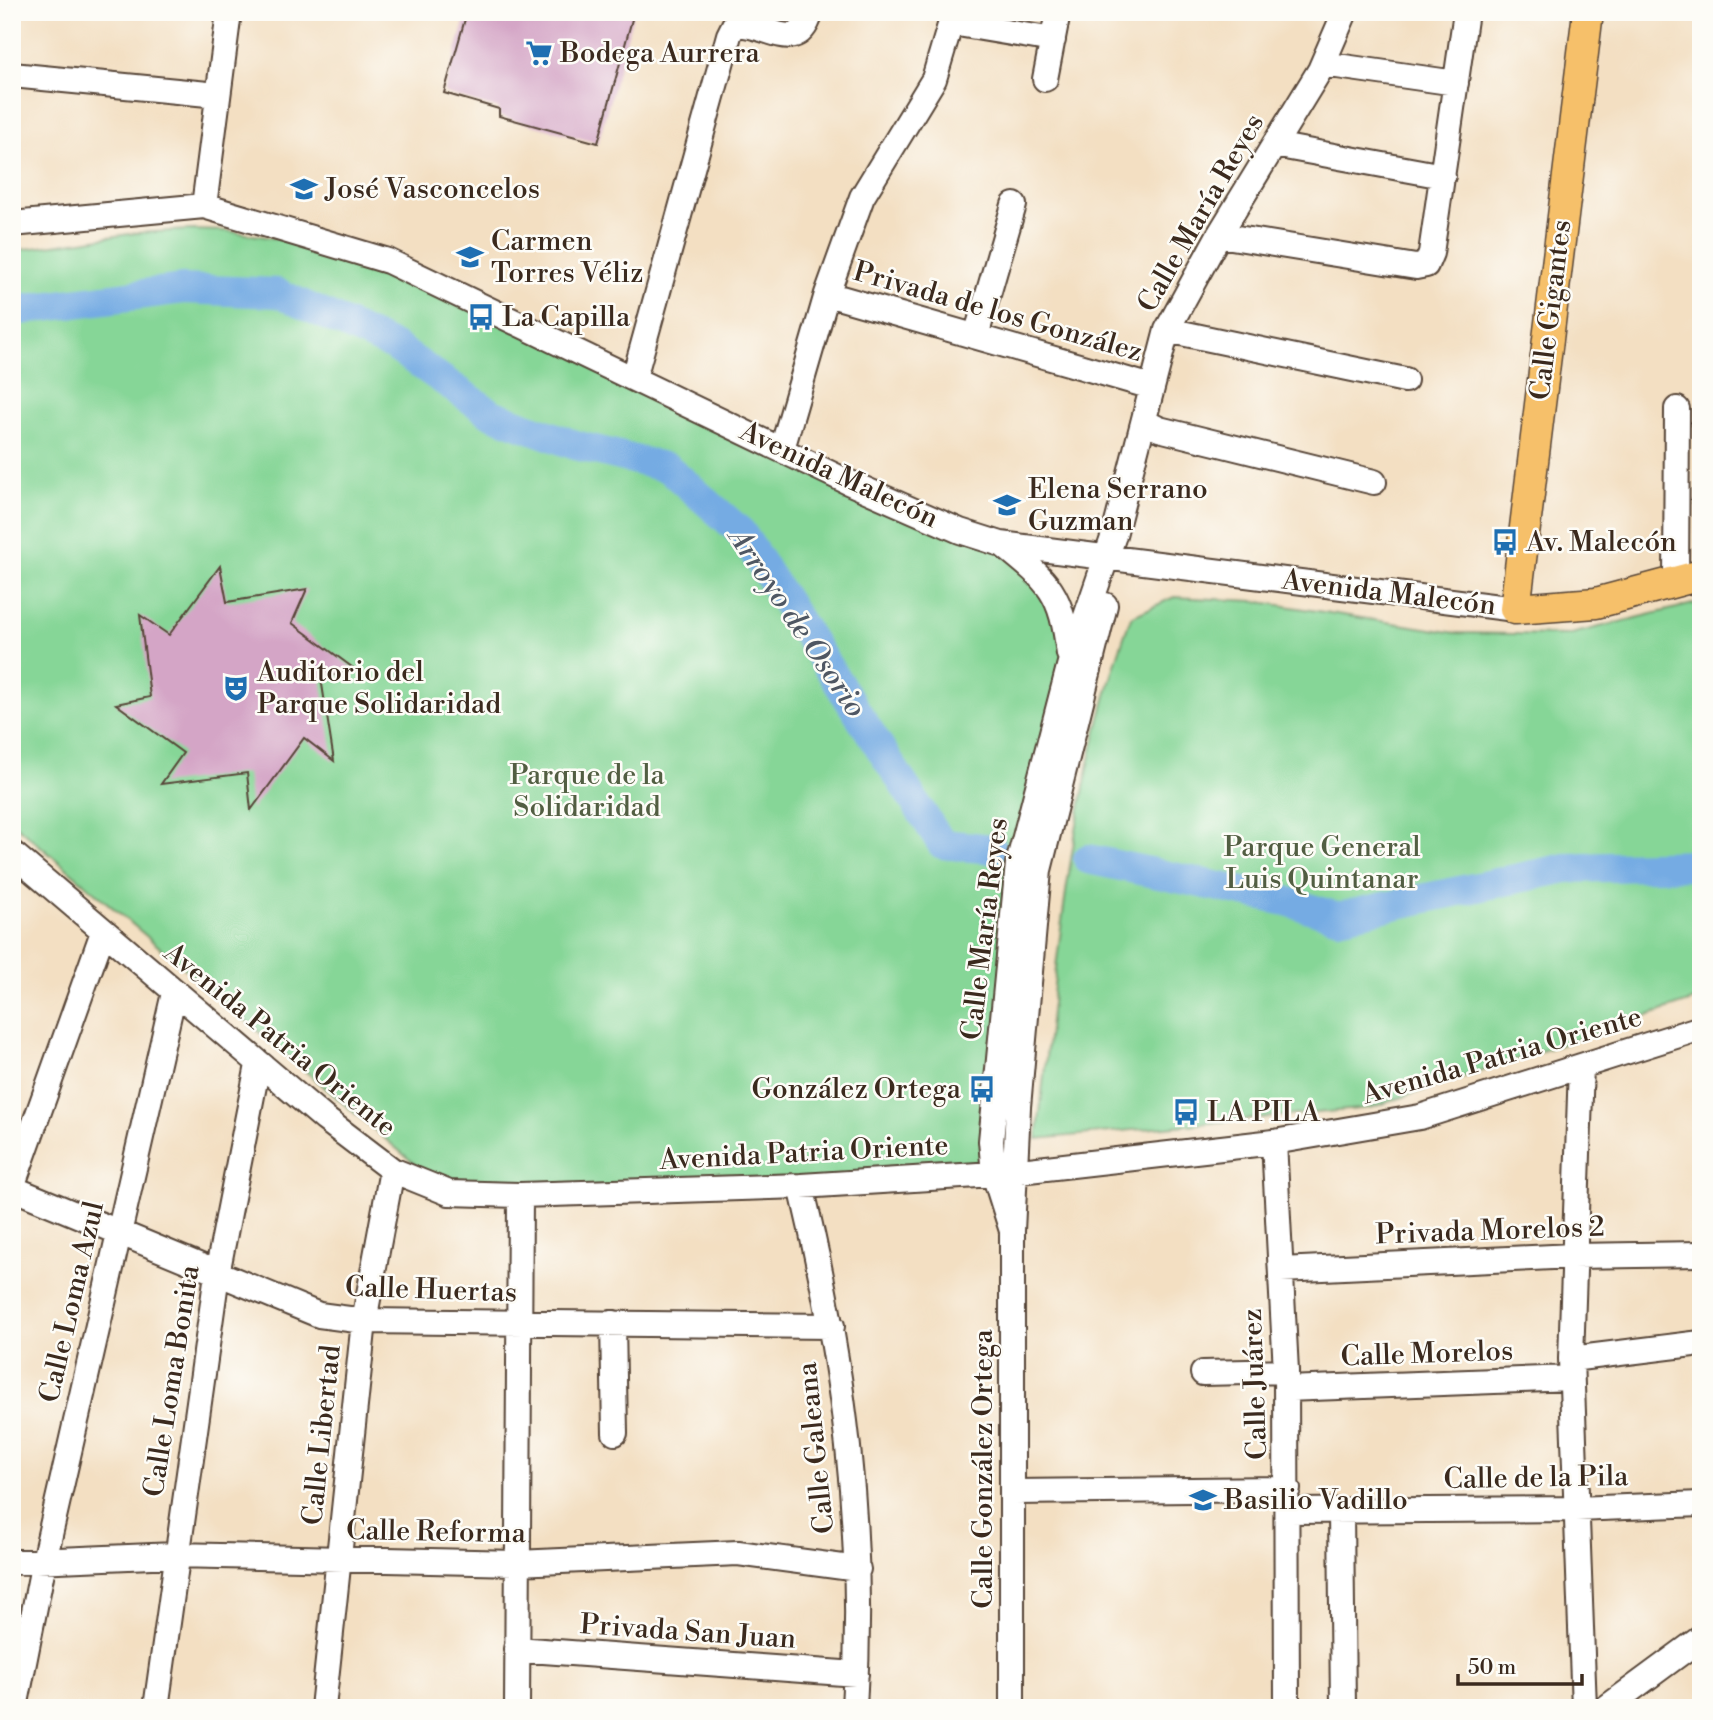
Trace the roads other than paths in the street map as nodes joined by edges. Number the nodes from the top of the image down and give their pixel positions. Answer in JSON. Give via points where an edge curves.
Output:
{"nodes":[{"id":1,"x":229,"y":12,"type":"edge"},
{"id":2,"x":811,"y":12,"type":"edge"},
{"id":3,"x":1058,"y":12,"type":"edge"},
{"id":4,"x":1345,"y":12,"type":"edge"},
{"id":5,"x":1466,"y":12,"type":"edge"},
{"id":6,"x":1588,"y":12,"type":"edge"},
{"id":7,"x":953,"y":18,"type":"edge"},
{"id":8,"x":1053,"y":40,"type":"junction"},
{"id":9,"x":1323,"y":64,"type":"junction"},
{"id":10,"x":12,"y":75,"type":"edge"},
{"id":11,"x":1045,"y":79,"type":"dead end"},
{"id":12,"x":1456,"y":83,"type":"junction"},
{"id":13,"x":218,"y":95,"type":"junction"},
{"id":14,"x":1274,"y":145,"type":"junction"},
{"id":15,"x":1443,"y":176,"type":"junction"},
{"id":16,"x":1014,"y":205,"type":"dead end"},
{"id":17,"x":204,"y":206,"type":"junction"},
{"id":18,"x":12,"y":223,"type":"edge"},
{"id":19,"x":1219,"y":235,"type":"junction"},
{"id":20,"x":827,"y":294,"type":"junction"},
{"id":21,"x":1167,"y":330,"type":"junction"},
{"id":22,"x":975,"y":337,"type":"junction"},
{"id":23,"x":634,"y":378,"type":"junction"},
{"id":24,"x":1405,"y":380,"type":"dead end"},
{"id":25,"x":1152,"y":387,"type":"junction"},
{"id":26,"x":1677,"y":408,"type":"dead end"},
{"id":27,"x":1145,"y":422,"type":"junction"},
{"id":28,"x":782,"y":449,"type":"junction"},
{"id":29,"x":1374,"y":482,"type":"dead end"},
{"id":30,"x":1001,"y":544,"type":"junction"},
{"id":31,"x":1113,"y":551,"type":"junction"},
{"id":32,"x":1689,"y":579,"type":"edge"},
{"id":33,"x":1515,"y":608,"type":"junction"},
{"id":34,"x":1070,"y":663,"type":"junction"},
{"id":35,"x":12,"y":853,"type":"edge"},
{"id":36,"x":103,"y":932,"type":"junction"},
{"id":37,"x":174,"y":993,"type":"junction"},
{"id":38,"x":1701,"y":1028,"type":"edge"},
{"id":39,"x":258,"y":1065,"type":"junction"},
{"id":40,"x":1581,"y":1066,"type":"junction"},
{"id":41,"x":1274,"y":1142,"type":"junction"},
{"id":42,"x":392,"y":1170,"type":"junction"},
{"id":43,"x":1005,"y":1174,"type":"junction"},
{"id":44,"x":801,"y":1186,"type":"junction"},
{"id":45,"x":12,"y":1187,"type":"edge"},
{"id":46,"x":520,"y":1195,"type":"junction"},
{"id":47,"x":118,"y":1233,"type":"junction"},
{"id":48,"x":1701,"y":1254,"type":"edge"},
{"id":49,"x":1573,"y":1256,"type":"junction"},
{"id":50,"x":1281,"y":1270,"type":"junction"},
{"id":51,"x":217,"y":1275,"type":"junction"},
{"id":52,"x":364,"y":1321,"type":"junction"},
{"id":53,"x":613,"y":1323,"type":"junction"},
{"id":54,"x":520,"y":1324,"type":"junction"},
{"id":55,"x":832,"y":1326,"type":"junction"},
{"id":56,"x":1701,"y":1343,"type":"edge"},
{"id":57,"x":1571,"y":1369,"type":"junction"},
{"id":58,"x":1203,"y":1373,"type":"dead end"},
{"id":59,"x":1286,"y":1380,"type":"junction"},
{"id":60,"x":615,"y":1433,"type":"dead end"},
{"id":61,"x":1014,"y":1492,"type":"junction"},
{"id":62,"x":1288,"y":1500,"type":"junction"},
{"id":63,"x":1701,"y":1504,"type":"edge"},
{"id":64,"x":1576,"y":1509,"type":"junction"},
{"id":65,"x":1341,"y":1511,"type":"junction"},
{"id":66,"x":175,"y":1555,"type":"junction"},
{"id":67,"x":44,"y":1561,"type":"junction"},
{"id":68,"x":338,"y":1561,"type":"junction"},
{"id":69,"x":12,"y":1562,"type":"edge"},
{"id":70,"x":517,"y":1563,"type":"junction"},
{"id":71,"x":858,"y":1569,"type":"junction"},
{"id":72,"x":1701,"y":1638,"type":"edge"},
{"id":73,"x":516,"y":1649,"type":"junction"},
{"id":74,"x":856,"y":1674,"type":"junction"},
{"id":75,"x":15,"y":1708,"type":"edge"},
{"id":76,"x":156,"y":1708,"type":"edge"},
{"id":77,"x":323,"y":1708,"type":"edge"},
{"id":78,"x":517,"y":1708,"type":"edge"},
{"id":79,"x":854,"y":1708,"type":"edge"},
{"id":80,"x":1012,"y":1708,"type":"edge"},
{"id":81,"x":1287,"y":1708,"type":"edge"},
{"id":82,"x":1343,"y":1708,"type":"edge"},
{"id":83,"x":1584,"y":1708,"type":"edge"},
{"id":84,"x":1606,"y":1708,"type":"edge"}],
"edges":[{"from":1,"to":13,"type":"street"},
{"from":2,"to":23,"type":"street","via":[[806,29],[798,36],[747,23],[734,25],[729,35]]},
{"from":3,"to":8,"type":"street"},
{"from":4,"to":9,"type":"street","name":"Calle María Reyes"},
{"from":5,"to":12,"type":"street"},
{"from":6,"to":33,"type":"main road","name":"Calle Gigantes"},
{"from":7,"to":8,"type":"street"},
{"from":7,"to":20,"type":"street","via":[[934,79],[862,197]]},
{"from":8,"to":11,"type":"street"},
{"from":9,"to":12,"type":"street"},
{"from":9,"to":14,"type":"street","name":"Calle María Reyes"},
{"from":10,"to":13,"type":"street"},
{"from":12,"to":15,"type":"street"},
{"from":13,"to":17,"type":"street"},
{"from":14,"to":15,"type":"street"},
{"from":14,"to":19,"type":"street","name":"Calle María Reyes"},
{"from":15,"to":19,"type":"street","via":[[1426,265]]},
{"from":16,"to":22,"type":"street"},
{"from":17,"to":18,"type":"street","name":"Avenida Malecón"},
{"from":17,"to":23,"type":"street","name":"Avenida Malecón","via":[[388,261]]},
{"from":19,"to":21,"type":"street","name":"Calle María Reyes"},
{"from":20,"to":22,"type":"street","name":"Privada de los González"},
{"from":20,"to":28,"type":"street"},
{"from":21,"to":24,"type":"street"},
{"from":21,"to":25,"type":"street","name":"Calle María Reyes"},
{"from":22,"to":25,"type":"street","name":"Privada de los González"},
{"from":23,"to":28,"type":"street","name":"Avenida Malecón"},
{"from":25,"to":27,"type":"street","name":"Calle María Reyes"},
{"from":26,"to":32,"type":"street"},
{"from":27,"to":29,"type":"street"},
{"from":27,"to":31,"type":"street","name":"Calle María Reyes"},
{"from":28,"to":30,"type":"street","name":"Avenida Malecón","via":[[960,531]]},
{"from":30,"to":31,"type":"street","name":"Avenida Malecón"},
{"from":30,"to":34,"type":"street","via":[[1030,566],[1055,594]]},
{"from":31,"to":33,"type":"street","name":"Avenida Malecón"},
{"from":31,"to":34,"type":"street","name":"Calle María Reyes"},
{"from":31,"to":43,"type":"street","name":"Calle María Reyes","via":[[1039,870],[1018,1107]]},
{"from":32,"to":33,"type":"main road","name":"Avenida Malecón","via":[[1596,603]]},
{"from":34,"to":43,"type":"street","name":"Calle María Reyes","via":[[1018,863],[993,1116]]},
{"from":35,"to":36,"type":"street","name":"Avenida Patria Oriente"},
{"from":36,"to":37,"type":"street","name":"Avenida Patria Oriente"},
{"from":36,"to":45,"type":"street"},
{"from":37,"to":39,"type":"street","name":"Avenida Patria Oriente"},
{"from":37,"to":47,"type":"street","name":"Calle Loma Azul"},
{"from":38,"to":40,"type":"street","name":"Avenida Patria Oriente"},
{"from":39,"to":42,"type":"street","name":"Avenida Patria Oriente"},
{"from":39,"to":51,"type":"street","name":"Calle Loma Bonita"},
{"from":40,"to":41,"type":"street","name":"Avenida Patria Oriente","via":[[1420,1117]]},
{"from":40,"to":49,"type":"street"},
{"from":41,"to":43,"type":"street","name":"Avenida Patria Oriente"},
{"from":41,"to":50,"type":"street","name":"Calle Juárez"},
{"from":42,"to":46,"type":"street","name":"Avenida Patria Oriente","via":[[449,1193]]},
{"from":42,"to":52,"type":"street","name":"Calle Libertad"},
{"from":43,"to":44,"type":"street","name":"Avenida Patria Oriente"},
{"from":43,"to":61,"type":"street","name":"Calle González Ortega","via":[[1012,1231]]},
{"from":44,"to":46,"type":"street","name":"Avenida Patria Oriente"},
{"from":44,"to":55,"type":"street","name":"Calle Galeana"},
{"from":45,"to":47,"type":"street","name":"Calle Huertas"},
{"from":46,"to":54,"type":"street"},
{"from":47,"to":51,"type":"street","name":"Calle Huertas"},
{"from":47,"to":67,"type":"street","name":"Calle Loma Azul"},
{"from":48,"to":49,"type":"street","name":"Privada Morelos 2"},
{"from":49,"to":50,"type":"street","name":"Privada Morelos 2"},
{"from":49,"to":57,"type":"street"},
{"from":50,"to":59,"type":"street","name":"Calle Juárez"},
{"from":51,"to":52,"type":"street","name":"Calle Huertas","via":[[319,1315]]},
{"from":51,"to":66,"type":"street","name":"Calle Loma Bonita"},
{"from":52,"to":54,"type":"street","name":"Calle Huertas"},
{"from":52,"to":68,"type":"street","name":"Calle Libertad"},
{"from":53,"to":54,"type":"street","name":"Calle Huertas"},
{"from":53,"to":55,"type":"street","name":"Calle Huertas"},
{"from":53,"to":60,"type":"street"},
{"from":54,"to":70,"type":"street"},
{"from":55,"to":71,"type":"street","name":"Calle Galeana","via":[[849,1437]]},
{"from":56,"to":57,"type":"street","name":"Calle Morelos"},
{"from":57,"to":59,"type":"street","name":"Calle Morelos"},
{"from":57,"to":64,"type":"street"},
{"from":58,"to":59,"type":"street","name":"Calle Morelos"},
{"from":59,"to":62,"type":"street","name":"Calle Juárez"},
{"from":61,"to":62,"type":"street","name":"Calle de la Pila"},
{"from":61,"to":80,"type":"street","name":"Calle González Ortega"},
{"from":62,"to":65,"type":"street","name":"Calle de la Pila"},
{"from":62,"to":81,"type":"street","name":"Calle Juárez"},
{"from":63,"to":64,"type":"street","name":"Calle de la Pila"},
{"from":64,"to":65,"type":"street","name":"Calle de la Pila"},
{"from":64,"to":83,"type":"street"},
{"from":65,"to":82,"type":"street"},
{"from":66,"to":67,"type":"street","name":"Calle Reforma"},
{"from":66,"to":68,"type":"street","name":"Calle Reforma"},
{"from":66,"to":76,"type":"street","name":"Calle Loma Bonita"},
{"from":67,"to":69,"type":"street","name":"Calle Reforma"},
{"from":67,"to":75,"type":"street","name":"Calle Loma Azul"},
{"from":68,"to":70,"type":"street","name":"Calle Reforma"},
{"from":68,"to":77,"type":"street","name":"Calle Libertad"},
{"from":70,"to":71,"type":"street","name":"Calle Reforma","via":[[738,1553]]},
{"from":70,"to":73,"type":"street"},
{"from":71,"to":74,"type":"street","name":"Calle Galeana"},
{"from":72,"to":84,"type":"street"},
{"from":73,"to":74,"type":"street","name":"Privada San Juan"},
{"from":73,"to":78,"type":"street"},
{"from":74,"to":79,"type":"street","name":"Calle Galeana"}]}
